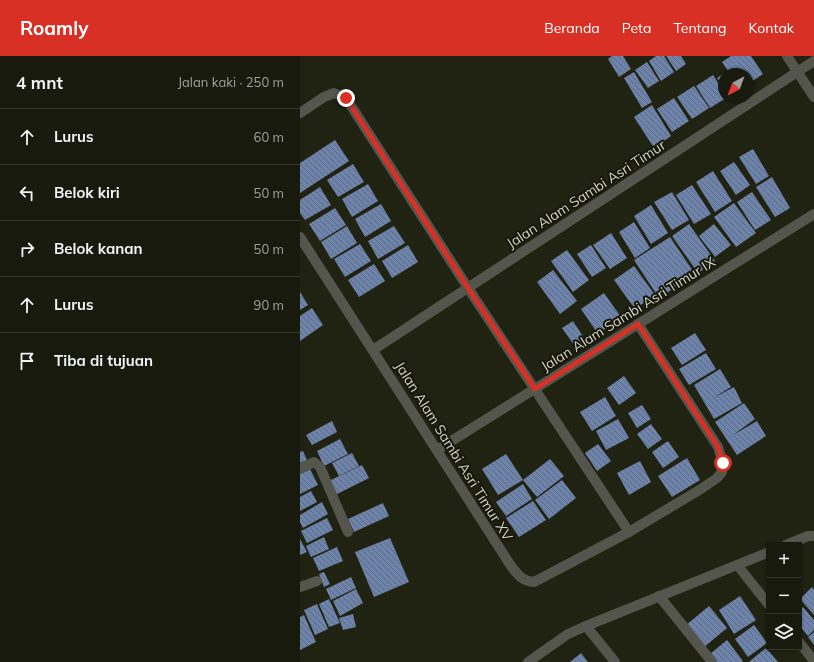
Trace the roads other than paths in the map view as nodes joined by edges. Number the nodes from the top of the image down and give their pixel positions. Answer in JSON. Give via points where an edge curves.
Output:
{"nodes":[{"id":1,"x":787,"y":56,"type":"edge"},
{"id":2,"x":814,"y":61,"type":"edge"},
{"id":3,"x":797,"y":72,"type":"junction"},
{"id":4,"x":814,"y":97,"type":"edge"},
{"id":5,"x":300,"y":113,"type":"edge"},
{"id":6,"x":814,"y":214,"type":"edge"},
{"id":7,"x":300,"y":237,"type":"edge"},
{"id":8,"x":468,"y":288,"type":"junction"},
{"id":9,"x":638,"y":324,"type":"junction"},
{"id":10,"x":374,"y":350,"type":"junction"},
{"id":11,"x":535,"y":389,"type":"junction"},
{"id":12,"x":437,"y":450,"type":"junction"},
{"id":13,"x":300,"y":469,"type":"edge"},
{"id":14,"x":348,"y":532,"type":"dead end"},
{"id":15,"x":629,"y":532,"type":"junction"},
{"id":16,"x":814,"y":536,"type":"edge"},
{"id":17,"x":793,"y":542,"type":"edge"},
{"id":18,"x":766,"y":553,"type":"edge"},
{"id":19,"x":738,"y":566,"type":"junction"},
{"id":20,"x":317,"y":581,"type":"dead end"},
{"id":21,"x":300,"y":587,"type":"edge"},
{"id":22,"x":659,"y":596,"type":"junction"},
{"id":23,"x":766,"y":601,"type":"edge"},
{"id":24,"x":586,"y":626,"type":"junction"},
{"id":25,"x":802,"y":646,"type":"edge"},
{"id":26,"x":814,"y":661,"type":"edge"},
{"id":27,"x":528,"y":662,"type":"edge"},
{"id":28,"x":615,"y":662,"type":"edge"},
{"id":29,"x":712,"y":662,"type":"edge"}],
"edges":[{"from":1,"to":3,"type":"street"},
{"from":2,"to":3,"type":"street","name":"Jalan Alam Sambi Asri Timur"},
{"from":3,"to":4,"type":"street"},
{"from":3,"to":8,"type":"street","name":"Jalan Alam Sambi Asri Timur"},
{"from":5,"to":8,"type":"street","via":[[334,93],[346,98]]},
{"from":6,"to":9,"type":"street","name":"Jalan Alam Sambi Asri Timur IX"},
{"from":7,"to":10,"type":"street","name":"Jalan Alam Sambi Asri Timur XV"},
{"from":8,"to":10,"type":"street","name":"Jalan Alam Sambi Asri Timur"},
{"from":8,"to":11,"type":"street"},
{"from":9,"to":11,"type":"street","name":"Jalan Alam Sambi Asri Timur IX"},
{"from":9,"to":15,"type":"street","name":"Jalan Alam Sambi Asri Timur XV","via":[[718,447],[723,463],[722,472],[717,478]]},
{"from":10,"to":12,"type":"street","name":"Jalan Alam Sambi Asri Timur XV"},
{"from":11,"to":12,"type":"street","name":"Jalan Alam Sambi Asri Timur IX"},
{"from":11,"to":15,"type":"street"},
{"from":12,"to":15,"type":"street","name":"Jalan Alam Sambi Asri Timur XV","via":[[511,566],[527,582],[534,582]]},
{"from":13,"to":14,"type":"street","via":[[314,462],[320,467]]},
{"from":16,"to":17,"type":"street"},
{"from":18,"to":19,"type":"street"},
{"from":19,"to":22,"type":"street"},
{"from":19,"to":23,"type":"street"},
{"from":20,"to":21,"type":"street"},
{"from":22,"to":24,"type":"street"},
{"from":22,"to":29,"type":"street"},
{"from":24,"to":27,"type":"street","via":[[568,634]]},
{"from":24,"to":28,"type":"street"},
{"from":25,"to":26,"type":"street"}]}
